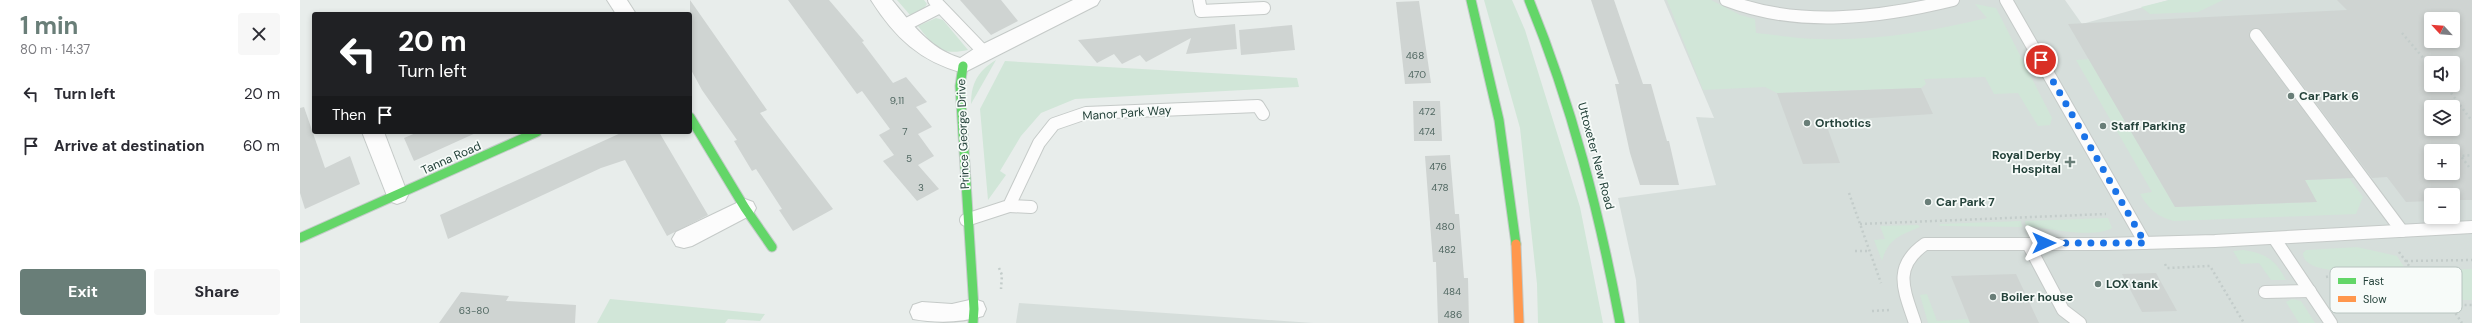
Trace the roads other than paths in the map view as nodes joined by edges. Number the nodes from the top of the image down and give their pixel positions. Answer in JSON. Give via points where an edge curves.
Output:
{"nodes":[{"id":1,"x":617,"y":0,"type":"edge"},
{"id":2,"x":881,"y":0,"type":"edge"},
{"id":3,"x":1090,"y":0,"type":"edge"},
{"id":4,"x":1199,"y":0,"type":"edge"},
{"id":5,"x":1471,"y":0,"type":"edge"},
{"id":6,"x":1529,"y":0,"type":"edge"},
{"id":7,"x":1726,"y":0,"type":"edge"},
{"id":8,"x":1953,"y":0,"type":"edge"},
{"id":9,"x":2006,"y":0,"type":"edge"},
{"id":10,"x":937,"y":4,"type":"edge"},
{"id":11,"x":1264,"y":8,"type":"dead end"},
{"id":12,"x":625,"y":12,"type":"edge"},
{"id":13,"x":903,"y":26,"type":"junction"},
{"id":14,"x":2256,"y":35,"type":"dead end"},
{"id":15,"x":984,"y":52,"type":"junction"},
{"id":16,"x":963,"y":66,"type":"junction"},
{"id":17,"x":1263,"y":114,"type":"dead end"},
{"id":18,"x":692,"y":120,"type":"edge"},
{"id":19,"x":374,"y":134,"type":"edge"},
{"id":20,"x":533,"y":134,"type":"edge"},
{"id":21,"x":397,"y":195,"type":"junction"},
{"id":22,"x":1009,"y":206,"type":"junction"},
{"id":23,"x":1031,"y":207,"type":"dead end"},
{"id":24,"x":745,"y":208,"type":"junction"},
{"id":25,"x":966,"y":220,"type":"junction"},
{"id":26,"x":2472,"y":227,"type":"edge"},
{"id":27,"x":2402,"y":231,"type":"junction"},
{"id":28,"x":300,"y":238,"type":"edge"},
{"id":29,"x":2274,"y":238,"type":"junction"},
{"id":30,"x":684,"y":240,"type":"dead end"},
{"id":31,"x":2145,"y":243,"type":"junction"},
{"id":32,"x":2028,"y":244,"type":"junction"},
{"id":33,"x":772,"y":247,"type":"dead end"},
{"id":34,"x":2310,"y":291,"type":"junction"},
{"id":35,"x":2265,"y":292,"type":"dead end"},
{"id":36,"x":922,"y":312,"type":"dead end"},
{"id":37,"x":973,"y":316,"type":"edge"},
{"id":38,"x":1519,"y":323,"type":"edge"},
{"id":39,"x":1620,"y":323,"type":"edge"},
{"id":40,"x":1915,"y":323,"type":"edge"},
{"id":41,"x":2080,"y":323,"type":"edge"},
{"id":42,"x":2331,"y":323,"type":"edge"}],
"edges":[{"from":1,"to":12,"type":"street"},
{"from":2,"to":13,"type":"street","name":"Prince George Drive"},
{"from":3,"to":15,"type":"street"},
{"from":4,"to":11,"type":"lane","via":[[1201,11]]},
{"from":5,"to":38,"type":"main road","via":[[1501,123],[1517,260]]},
{"from":6,"to":39,"type":"main road","name":"Uttoxeter New Road","via":[[1547,38],[1595,192]]},
{"from":7,"to":8,"type":"lane","via":[[1759,12],[1826,16],[1891,14]]},
{"from":9,"to":31,"type":"lane"},
{"from":10,"to":13,"type":"lane"},
{"from":10,"to":15,"type":"lane"},
{"from":13,"to":16,"type":"street","name":"Prince George Drive","via":[[926,52]]},
{"from":14,"to":27,"type":"lane"},
{"from":15,"to":16,"type":"street"},
{"from":16,"to":25,"type":"main road","name":"Prince George Drive","via":[[960,86]]},
{"from":17,"to":22,"type":"lane","name":"Manor Park Way","via":[[1258,106],[1086,113],[1054,124],[1039,143]]},
{"from":18,"to":24,"type":"main road"},
{"from":19,"to":21,"type":"street"},
{"from":20,"to":21,"type":"main road","name":"Tanna Road"},
{"from":21,"to":28,"type":"main road","name":"Tanna Road"},
{"from":22,"to":23,"type":"lane"},
{"from":22,"to":25,"type":"lane"},
{"from":24,"to":30,"type":"street"},
{"from":24,"to":33,"type":"main road"},
{"from":25,"to":37,"type":"main road","name":"Prince George Drive"},
{"from":26,"to":27,"type":"lane"},
{"from":27,"to":29,"type":"lane"},
{"from":29,"to":31,"type":"lane"},
{"from":29,"to":34,"type":"lane"},
{"from":31,"to":32,"type":"lane"},
{"from":32,"to":40,"type":"lane","via":[[1936,243],[1925,244],[1913,252],[1907,258],[1902,279]]},
{"from":32,"to":41,"type":"lane","via":[[2063,310]]},
{"from":34,"to":35,"type":"lane"},
{"from":34,"to":42,"type":"lane"},
{"from":36,"to":37,"type":"street"}]}
